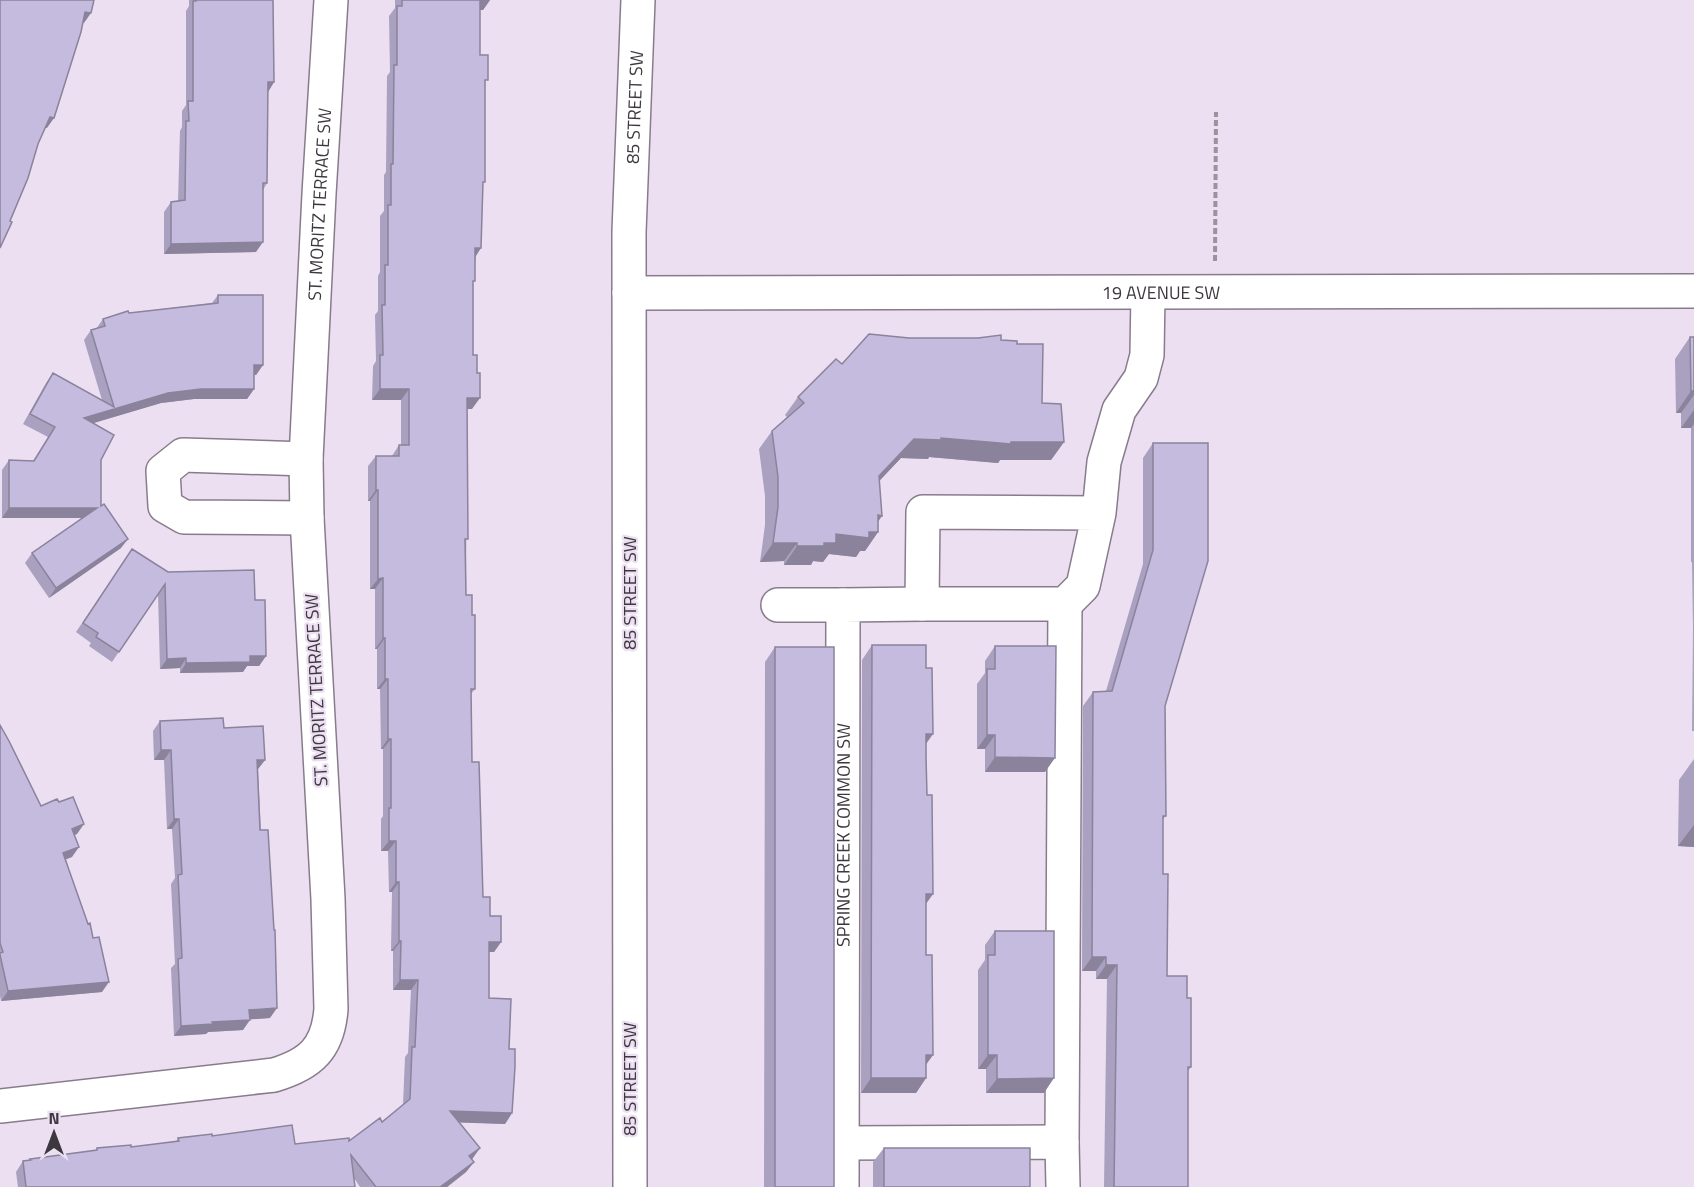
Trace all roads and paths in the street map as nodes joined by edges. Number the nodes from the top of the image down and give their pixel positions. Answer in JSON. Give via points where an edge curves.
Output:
{"nodes":[{"id":1,"x":331,"y":0,"type":"edge"},
{"id":2,"x":638,"y":0,"type":"edge"},
{"id":3,"x":1216,"y":112,"type":"dead end"},
{"id":4,"x":1694,"y":291,"type":"edge"},
{"id":5,"x":1215,"y":292,"type":"junction"},
{"id":6,"x":630,"y":293,"type":"junction"},
{"id":7,"x":1148,"y":293,"type":"junction"},
{"id":8,"x":306,"y":459,"type":"junction"},
{"id":9,"x":1099,"y":513,"type":"junction"},
{"id":10,"x":307,"y":518,"type":"junction"},
{"id":11,"x":922,"y":604,"type":"junction"},
{"id":12,"x":1065,"y":604,"type":"junction"},
{"id":13,"x":778,"y":605,"type":"dead end"},
{"id":14,"x":843,"y":605,"type":"junction"},
{"id":15,"x":0,"y":1106,"type":"edge"},
{"id":16,"x":1062,"y":1142,"type":"junction"},
{"id":17,"x":842,"y":1143,"type":"junction"},
{"id":18,"x":630,"y":1187,"type":"edge"},
{"id":19,"x":842,"y":1187,"type":"edge"},
{"id":20,"x":1063,"y":1187,"type":"edge"}],
"edges":[{"from":1,"to":8,"type":"street","name":"ST. MORITZ TERRACE SW"},
{"from":2,"to":6,"type":"street","name":"85 STREET SW"},
{"from":3,"to":5,"type":"path"},
{"from":4,"to":5,"type":"street","name":"19 AVENUE SW"},
{"from":5,"to":7,"type":"street","name":"19 AVENUE SW"},
{"from":6,"to":7,"type":"street","name":"19 AVENUE SW"},
{"from":6,"to":18,"type":"street","name":"85 STREET SW"},
{"from":7,"to":9,"type":"street","via":[[1147,355],[1141,378],[1119,410],[1104,462]]},
{"from":8,"to":10,"type":"street","name":"ST. MORITZ TERRACE SW"},
{"from":8,"to":10,"type":"street","via":[[183,455],[163,471],[165,506],[184,518]]},
{"from":9,"to":11,"type":"street","via":[[923,512]]},
{"from":9,"to":12,"type":"street","via":[[1083,586]]},
{"from":10,"to":15,"type":"street","name":"ST. MORITZ TERRACE SW","via":[[328,899],[331,1009],[325,1039],[308,1059],[292,1070],[274,1075]]},
{"from":11,"to":12,"type":"street"},
{"from":11,"to":14,"type":"street"},
{"from":12,"to":16,"type":"street"},
{"from":13,"to":14,"type":"street"},
{"from":14,"to":17,"type":"street","name":"SPRING CREEK COMMON SW"},
{"from":16,"to":17,"type":"street"},
{"from":16,"to":20,"type":"street"},
{"from":17,"to":19,"type":"street","name":"SPRING CREEK COMMON SW"}]}
